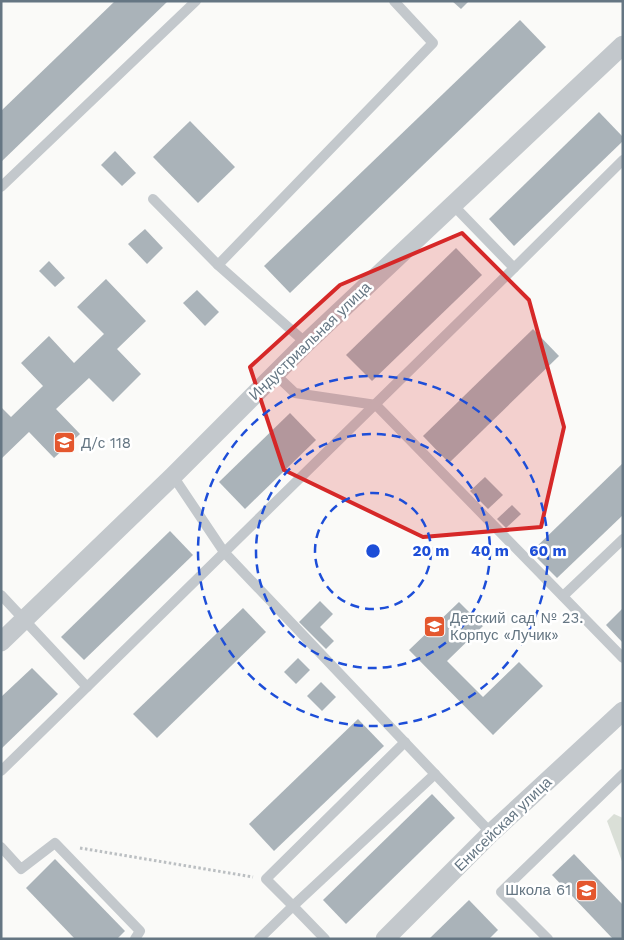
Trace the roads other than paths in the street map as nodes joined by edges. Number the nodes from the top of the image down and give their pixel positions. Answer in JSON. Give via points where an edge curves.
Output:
{"nodes":[{"id":1,"x":196,"y":1,"type":"edge"},
{"id":2,"x":394,"y":1,"type":"edge"},
{"id":3,"x":623,"y":45,"type":"edge"},
{"id":4,"x":623,"y":160,"type":"edge"},
{"id":5,"x":1,"y":188,"type":"edge"},
{"id":6,"x":153,"y":199,"type":"dead end"},
{"id":7,"x":453,"y":205,"type":"junction"},
{"id":8,"x":218,"y":265,"type":"junction"},
{"id":9,"x":514,"y":268,"type":"junction"},
{"id":10,"x":306,"y":343,"type":"junction"},
{"id":11,"x":275,"y":374,"type":"junction"},
{"id":12,"x":376,"y":405,"type":"junction"},
{"id":13,"x":173,"y":476,"type":"junction"},
{"id":14,"x":623,"y":539,"type":"edge"},
{"id":15,"x":224,"y":552,"type":"junction"},
{"id":16,"x":1,"y":595,"type":"edge"},
{"id":17,"x":563,"y":596,"type":"junction"},
{"id":18,"x":24,"y":619,"type":"junction"},
{"id":19,"x":1,"y":642,"type":"edge"},
{"id":20,"x":623,"y":658,"type":"edge"},
{"id":21,"x":87,"y":687,"type":"junction"},
{"id":22,"x":623,"y":710,"type":"edge"},
{"id":23,"x":405,"y":742,"type":"junction"},
{"id":24,"x":1,"y":771,"type":"edge"},
{"id":25,"x":435,"y":774,"type":"junction"},
{"id":26,"x":623,"y":774,"type":"edge"},
{"id":27,"x":491,"y":833,"type":"junction"},
{"id":28,"x":1,"y":847,"type":"edge"},
{"id":29,"x":293,"y":906,"type":"junction"},
{"id":30,"x":136,"y":939,"type":"edge"},
{"id":31,"x":259,"y":939,"type":"edge"},
{"id":32,"x":325,"y":939,"type":"edge"},
{"id":33,"x":385,"y":939,"type":"edge"},
{"id":34,"x":548,"y":939,"type":"edge"}],
"edges":[{"from":1,"to":5,"type":"lane"},
{"from":2,"to":8,"type":"lane","via":[[433,43]]},
{"from":3,"to":7,"type":"street","name":"Индустриальная улица"},
{"from":4,"to":9,"type":"lane"},
{"from":6,"to":8,"type":"lane"},
{"from":7,"to":9,"type":"lane"},
{"from":7,"to":10,"type":"street","name":"Индустриальная улица"},
{"from":8,"to":10,"type":"lane"},
{"from":9,"to":12,"type":"lane"},
{"from":10,"to":11,"type":"street","name":"Индустриальная улица"},
{"from":11,"to":12,"type":"lane","via":[[295,393]]},
{"from":11,"to":13,"type":"street","name":"Индустриальная улица"},
{"from":12,"to":15,"type":"lane"},
{"from":12,"to":17,"type":"lane"},
{"from":13,"to":15,"type":"lane"},
{"from":13,"to":18,"type":"street","name":"Индустриальная улица"},
{"from":14,"to":17,"type":"lane"},
{"from":15,"to":21,"type":"lane"},
{"from":15,"to":23,"type":"lane"},
{"from":16,"to":18,"type":"lane"},
{"from":17,"to":20,"type":"lane"},
{"from":18,"to":19,"type":"street","name":"Индустриальная улица"},
{"from":18,"to":21,"type":"lane"},
{"from":21,"to":24,"type":"lane"},
{"from":22,"to":27,"type":"street","name":"Енисейская улица"},
{"from":23,"to":25,"type":"lane"},
{"from":23,"to":29,"type":"lane","via":[[266,880]]},
{"from":25,"to":27,"type":"lane"},
{"from":25,"to":29,"type":"lane"},
{"from":26,"to":34,"type":"lane","via":[[501,892]]},
{"from":27,"to":33,"type":"street","name":"Енисейская улица"},
{"from":28,"to":30,"type":"lane","via":[[20,868],[55,844],[140,931]]},
{"from":29,"to":31,"type":"lane"},
{"from":29,"to":32,"type":"lane"}]}
